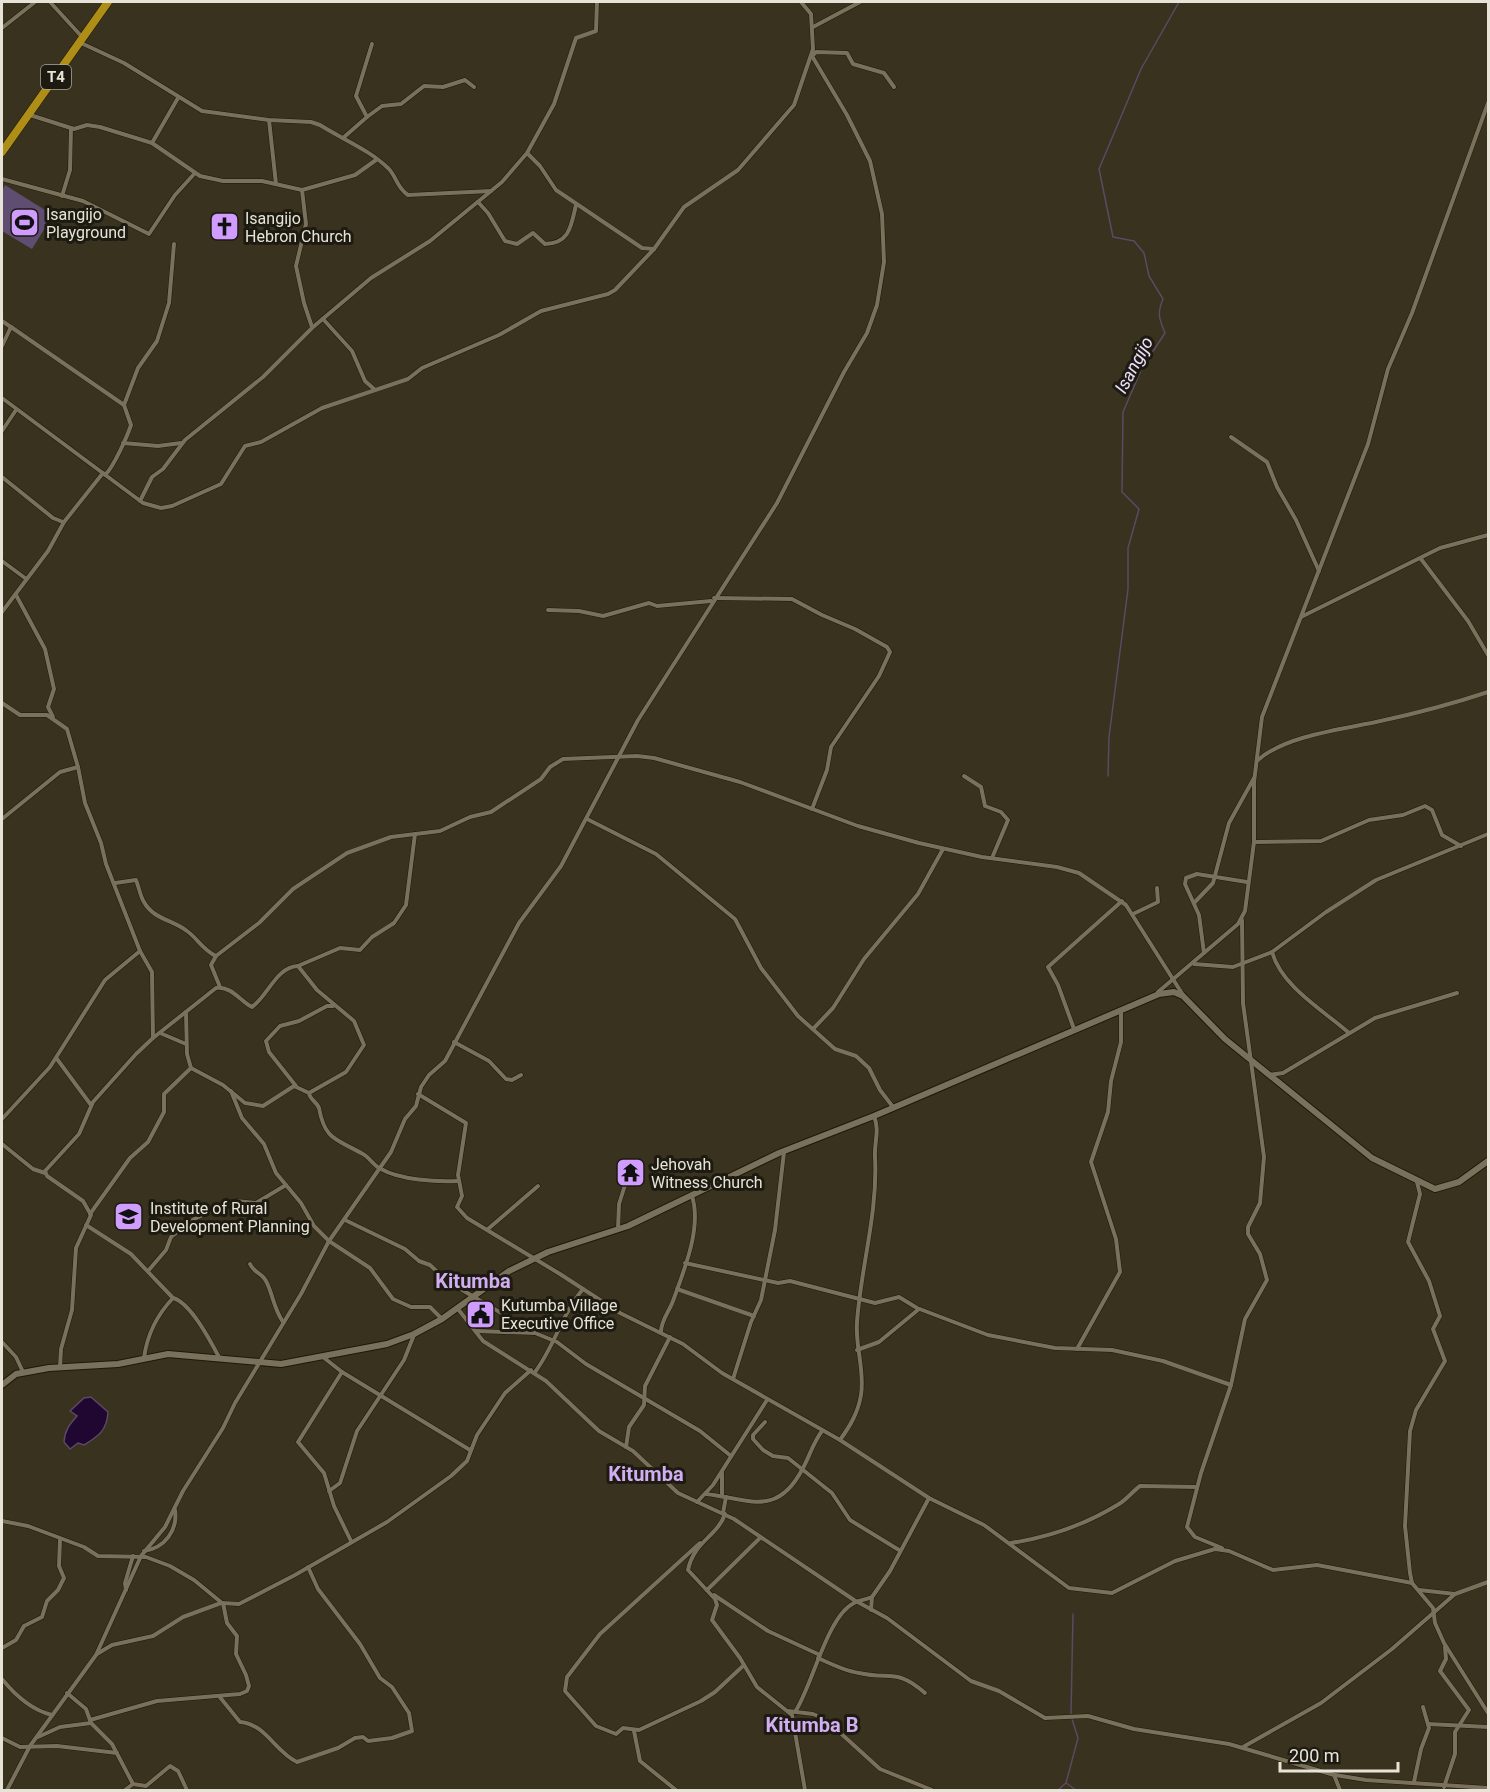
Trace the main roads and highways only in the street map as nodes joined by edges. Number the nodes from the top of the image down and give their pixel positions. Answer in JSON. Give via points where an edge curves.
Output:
{"nodes":[{"id":1,"x":108,"y":2,"type":"edge"},
{"id":2,"x":2,"y":152,"type":"edge"}],
"edges":[{"from":1,"to":2,"type":"highway","number":"T4"}]}
